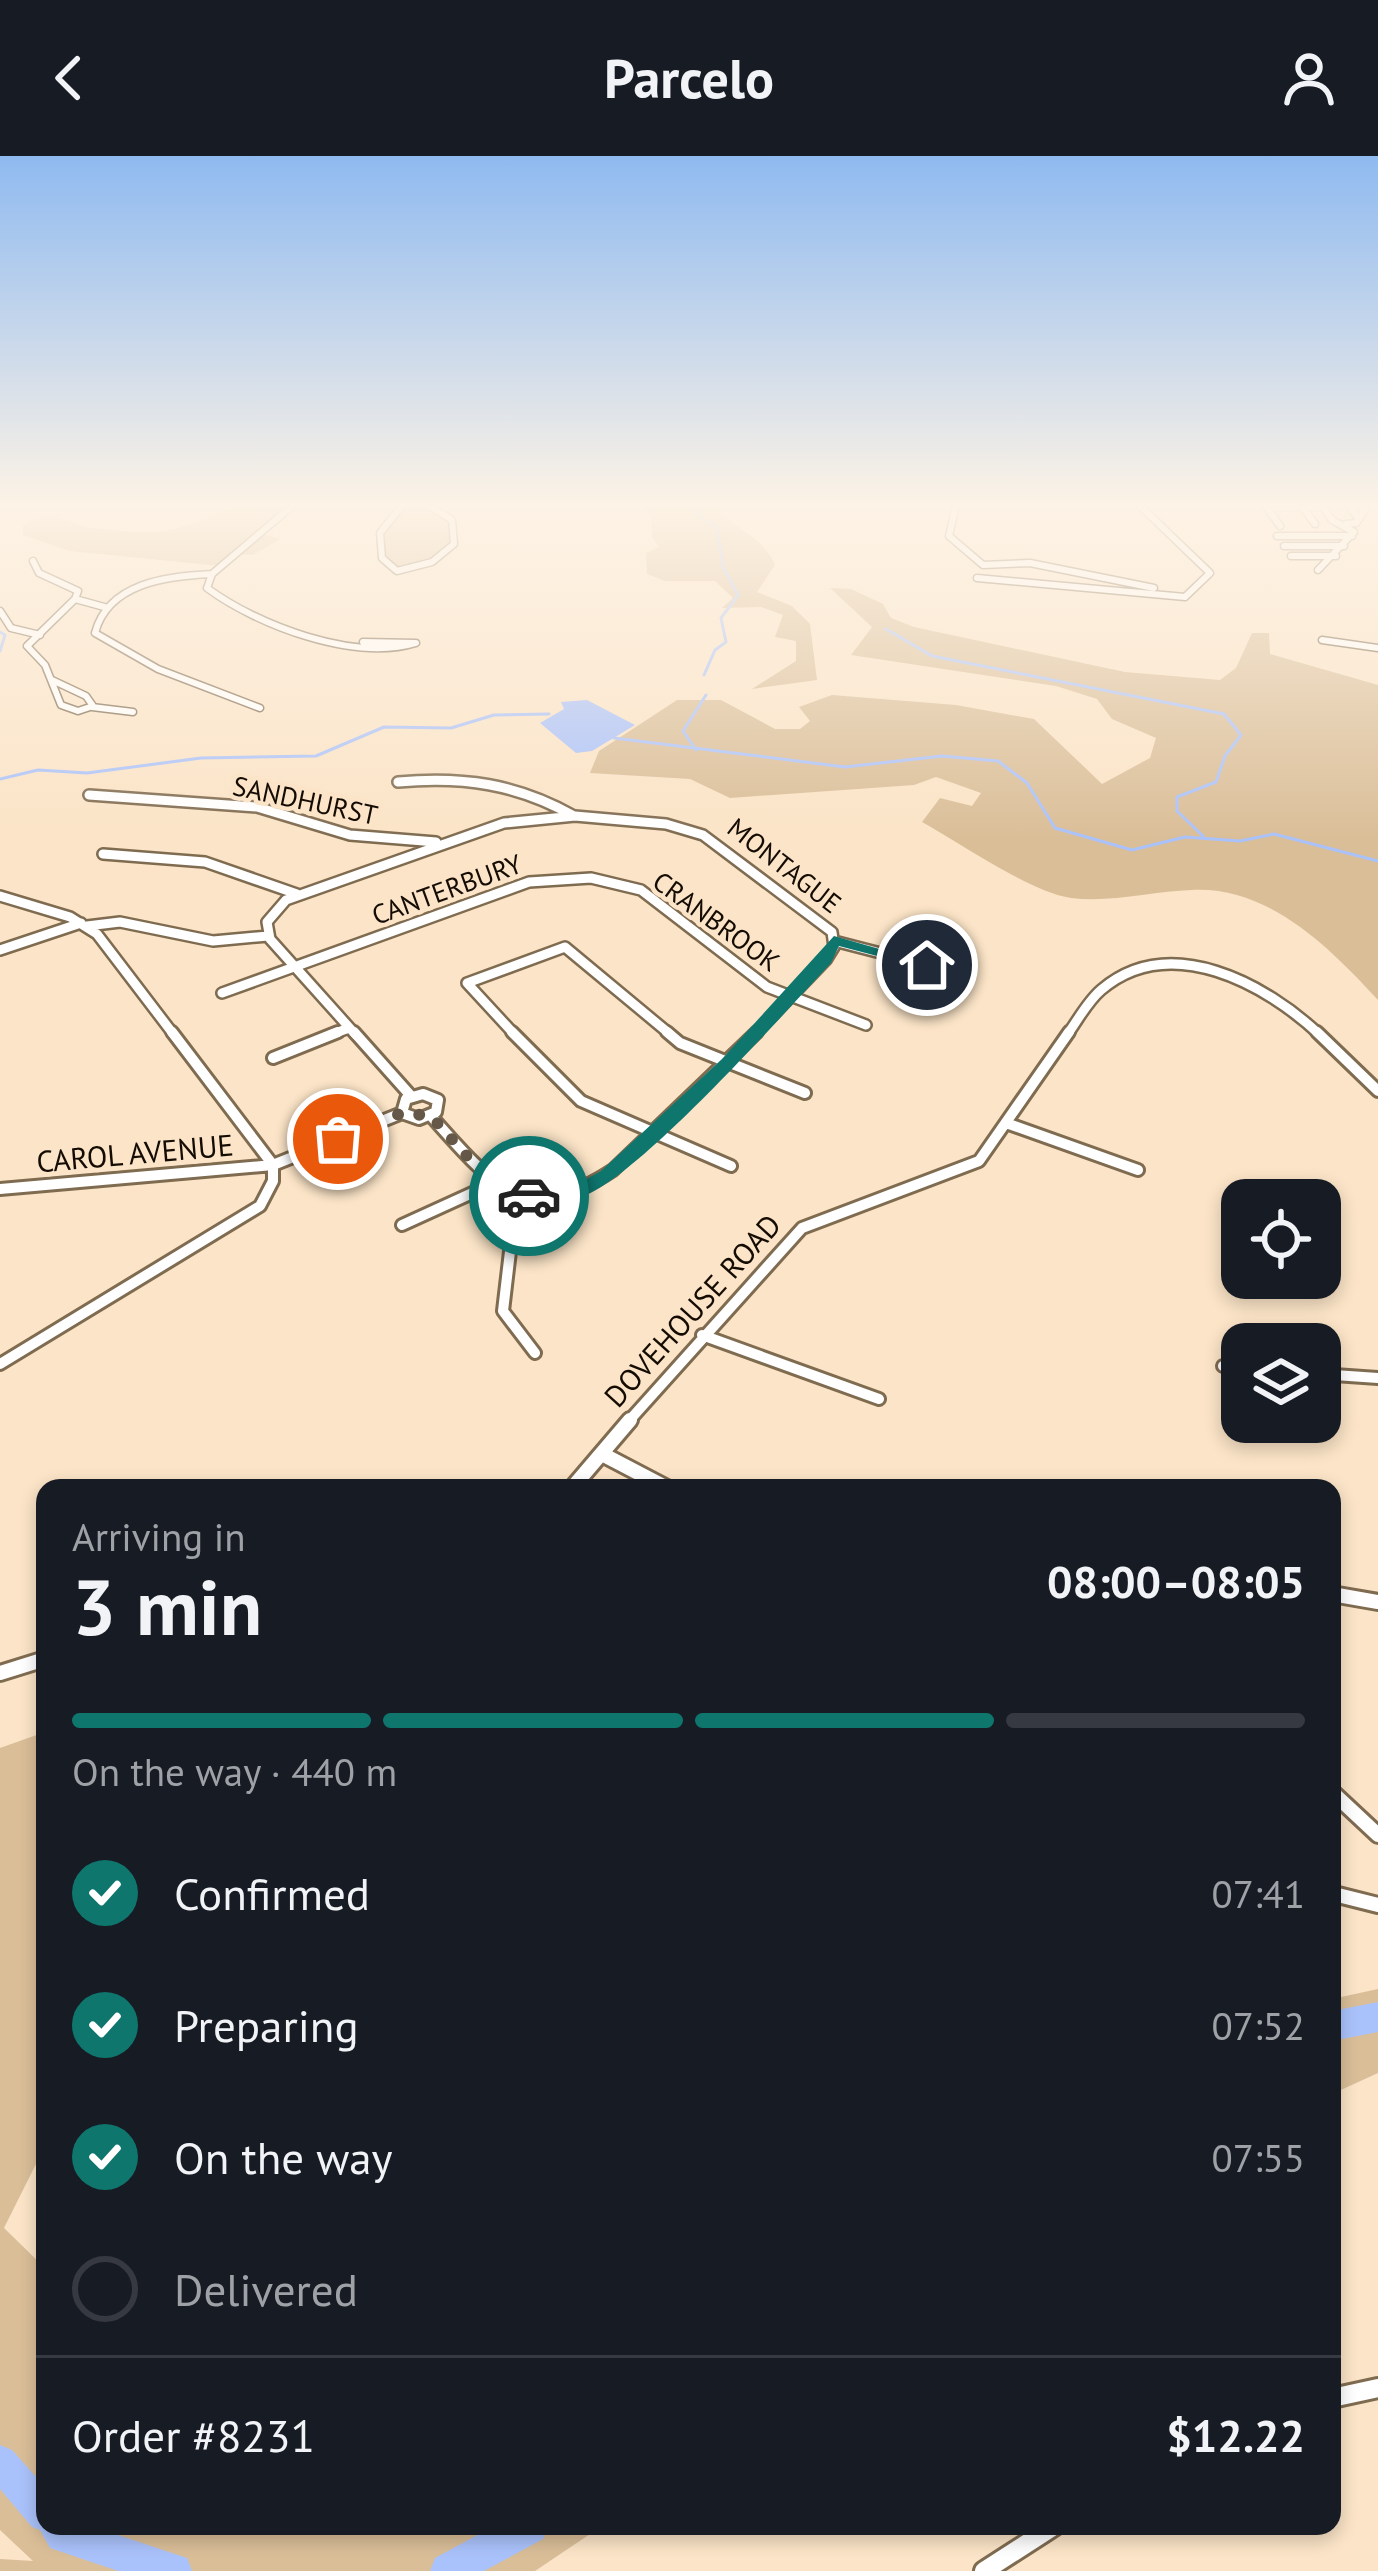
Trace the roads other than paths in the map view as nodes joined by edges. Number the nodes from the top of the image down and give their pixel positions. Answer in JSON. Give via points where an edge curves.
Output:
{"nodes":[{"id":1,"x":2,"y":614,"type":"edge"},
{"id":2,"x":61,"y":614,"type":"edge"},
{"id":3,"x":103,"y":614,"type":"edge"},
{"id":4,"x":248,"y":614,"type":"edge"},
{"id":5,"x":41,"y":635,"type":"junction"},
{"id":6,"x":1322,"y":640,"type":"dead end"},
{"id":7,"x":363,"y":642,"type":"junction"},
{"id":8,"x":1378,"y":648,"type":"edge"},
{"id":9,"x":52,"y":680,"type":"junction"},
{"id":10,"x":92,"y":707,"type":"junction"},
{"id":11,"x":260,"y":708,"type":"dead end"},
{"id":12,"x":133,"y":712,"type":"dead end"},
{"id":13,"x":398,"y":782,"type":"dead end"},
{"id":14,"x":89,"y":795,"type":"dead end"},
{"id":15,"x":575,"y":816,"type":"junction"},
{"id":16,"x":441,"y":843,"type":"junction"},
{"id":17,"x":103,"y":854,"type":"dead end"},
{"id":18,"x":617,"y":882,"type":"joint"},
{"id":19,"x":297,"y":894,"type":"junction"},
{"id":20,"x":0,"y":896,"type":"edge"},
{"id":21,"x":84,"y":924,"type":"junction"},
{"id":22,"x":268,"y":936,"type":"junction"},
{"id":23,"x":834,"y":941,"type":"junction"},
{"id":24,"x":0,"y":950,"type":"edge"},
{"id":25,"x":927,"y":965,"type":"dead end"},
{"id":26,"x":296,"y":967,"type":"junction"},
{"id":27,"x":222,"y":993,"type":"dead end"},
{"id":28,"x":789,"y":998,"type":"junction"},
{"id":29,"x":866,"y":1024,"type":"dead end"},
{"id":30,"x":349,"y":1028,"type":"junction"},
{"id":31,"x":273,"y":1058,"type":"dead end"},
{"id":32,"x":727,"y":1063,"type":"junction"},
{"id":33,"x":1378,"y":1091,"type":"edge"},
{"id":34,"x":805,"y":1093,"type":"dead end"},
{"id":35,"x":411,"y":1096,"type":"junction"},
{"id":36,"x":402,"y":1113,"type":"junction"},
{"id":37,"x":431,"y":1116,"type":"junction"},
{"id":38,"x":1006,"y":1123,"type":"junction"},
{"id":39,"x":651,"y":1133,"type":"junction"},
{"id":40,"x":273,"y":1165,"type":"junction"},
{"id":41,"x":731,"y":1166,"type":"dead end"},
{"id":42,"x":1138,"y":1170,"type":"dead end"},
{"id":43,"x":492,"y":1184,"type":"junction"},
{"id":44,"x":0,"y":1189,"type":"edge"},
{"id":45,"x":533,"y":1197,"type":"junction"},
{"id":46,"x":402,"y":1226,"type":"dead end"},
{"id":47,"x":702,"y":1335,"type":"junction"},
{"id":48,"x":536,"y":1353,"type":"dead end"},
{"id":49,"x":0,"y":1364,"type":"edge"},
{"id":50,"x":1341,"y":1375,"type":"edge"},
{"id":51,"x":1378,"y":1378,"type":"edge"},
{"id":52,"x":879,"y":1399,"type":"dead end"},
{"id":53,"x":602,"y":1454,"type":"junction"},
{"id":54,"x":580,"y":1479,"type":"edge"},
{"id":55,"x":650,"y":1479,"type":"edge"},
{"id":56,"x":1341,"y":1596,"type":"edge"},
{"id":57,"x":1378,"y":1602,"type":"edge"},
{"id":58,"x":36,"y":1662,"type":"edge"},
{"id":59,"x":0,"y":1673,"type":"edge"},
{"id":60,"x":1341,"y":1800,"type":"edge"},
{"id":61,"x":1378,"y":1835,"type":"edge"},
{"id":62,"x":1341,"y":1896,"type":"edge"},
{"id":63,"x":1378,"y":1905,"type":"edge"},
{"id":64,"x":1378,"y":2388,"type":"edge"},
{"id":65,"x":1341,"y":2396,"type":"edge"},
{"id":66,"x":1040,"y":2535,"type":"edge"},
{"id":67,"x":984,"y":2571,"type":"edge"}],
"edges":[{"from":1,"to":5,"type":"street","via":[[11,628]]},
{"from":2,"to":5,"type":"street"},
{"from":3,"to":11,"type":"street","via":[[96,635],[164,676]]},
{"from":4,"to":7,"type":"street"},
{"from":5,"to":9,"type":"street","via":[[27,646],[45,659]]},
{"from":6,"to":8,"type":"street"},
{"from":7,"to":7,"type":"street","via":[[405,639],[416,643],[392,650]]},
{"from":9,"to":10,"type":"street"},
{"from":9,"to":10,"type":"street","via":[[63,706]]},
{"from":10,"to":12,"type":"street"},
{"from":13,"to":15,"type":"street","via":[[488,779]]},
{"from":14,"to":16,"type":"street","name":"SANDHURST","via":[[257,807],[350,835]]},
{"from":15,"to":16,"type":"street","name":"MONTAGUE","via":[[526,818]]},
{"from":15,"to":23,"type":"street","name":"MONTAGUE","via":[[703,835],[822,920]]},
{"from":16,"to":19,"type":"street","name":"MONTAGUE"},
{"from":17,"to":19,"type":"street","via":[[205,862]]},
{"from":18,"to":26,"type":"street","name":"CANTERBURY","via":[[536,880]]},
{"from":18,"to":28,"type":"street","name":"CRANBROOK","via":[[644,892],[747,975]]},
{"from":19,"to":22,"type":"street","via":[[274,911]]},
{"from":20,"to":21,"type":"street"},
{"from":21,"to":22,"type":"street","via":[[120,922],[223,942]]},
{"from":21,"to":24,"type":"street"},
{"from":21,"to":40,"type":"street"},
{"from":22,"to":26,"type":"street"},
{"from":23,"to":25,"type":"street"},
{"from":23,"to":28,"type":"street","name":"MONTAGUE"},
{"from":26,"to":27,"type":"street","name":"CANTERBURY"},
{"from":26,"to":30,"type":"street"},
{"from":28,"to":29,"type":"street","name":"CRANBROOK"},
{"from":28,"to":32,"type":"street","name":"MONTAGUE"},
{"from":30,"to":31,"type":"street"},
{"from":30,"to":35,"type":"street"},
{"from":32,"to":34,"type":"street"},
{"from":32,"to":39,"type":"street","name":"MONTAGUE"},
{"from":32,"to":39,"type":"street","via":[[680,1043],[566,947],[467,983],[581,1101]]},
{"from":33,"to":38,"type":"street","name":"DOVEHOUSE ROAD","via":[[1274,992],[1217,970],[1163,967],[1098,992]]},
{"from":35,"to":36,"type":"street"},
{"from":35,"to":37,"type":"street","via":[[438,1100]]},
{"from":36,"to":37,"type":"street"},
{"from":36,"to":40,"type":"street","name":"CAROL AVENUE"},
{"from":37,"to":43,"type":"street"},
{"from":38,"to":42,"type":"street"},
{"from":38,"to":47,"type":"street","name":"DOVEHOUSE ROAD","via":[[975,1163],[802,1228]]},
{"from":39,"to":41,"type":"street"},
{"from":39,"to":45,"type":"street","name":"MONTAGUE","via":[[595,1184]]},
{"from":40,"to":44,"type":"street","name":"CAROL AVENUE"},
{"from":40,"to":49,"type":"street","via":[[260,1206]]},
{"from":43,"to":45,"type":"street","name":"MONTAGUE"},
{"from":43,"to":46,"type":"street"},
{"from":45,"to":48,"type":"street","via":[[511,1243],[502,1311]]},
{"from":47,"to":52,"type":"street"},
{"from":47,"to":53,"type":"street","name":"DOVEHOUSE ROAD"},
{"from":50,"to":51,"type":"street"},
{"from":53,"to":54,"type":"street","name":"DOVEHOUSE ROAD"},
{"from":53,"to":55,"type":"street"},
{"from":56,"to":57,"type":"street"},
{"from":58,"to":59,"type":"street"},
{"from":60,"to":61,"type":"street"},
{"from":62,"to":63,"type":"street"},
{"from":64,"to":65,"type":"street"},
{"from":66,"to":67,"type":"street"}]}
